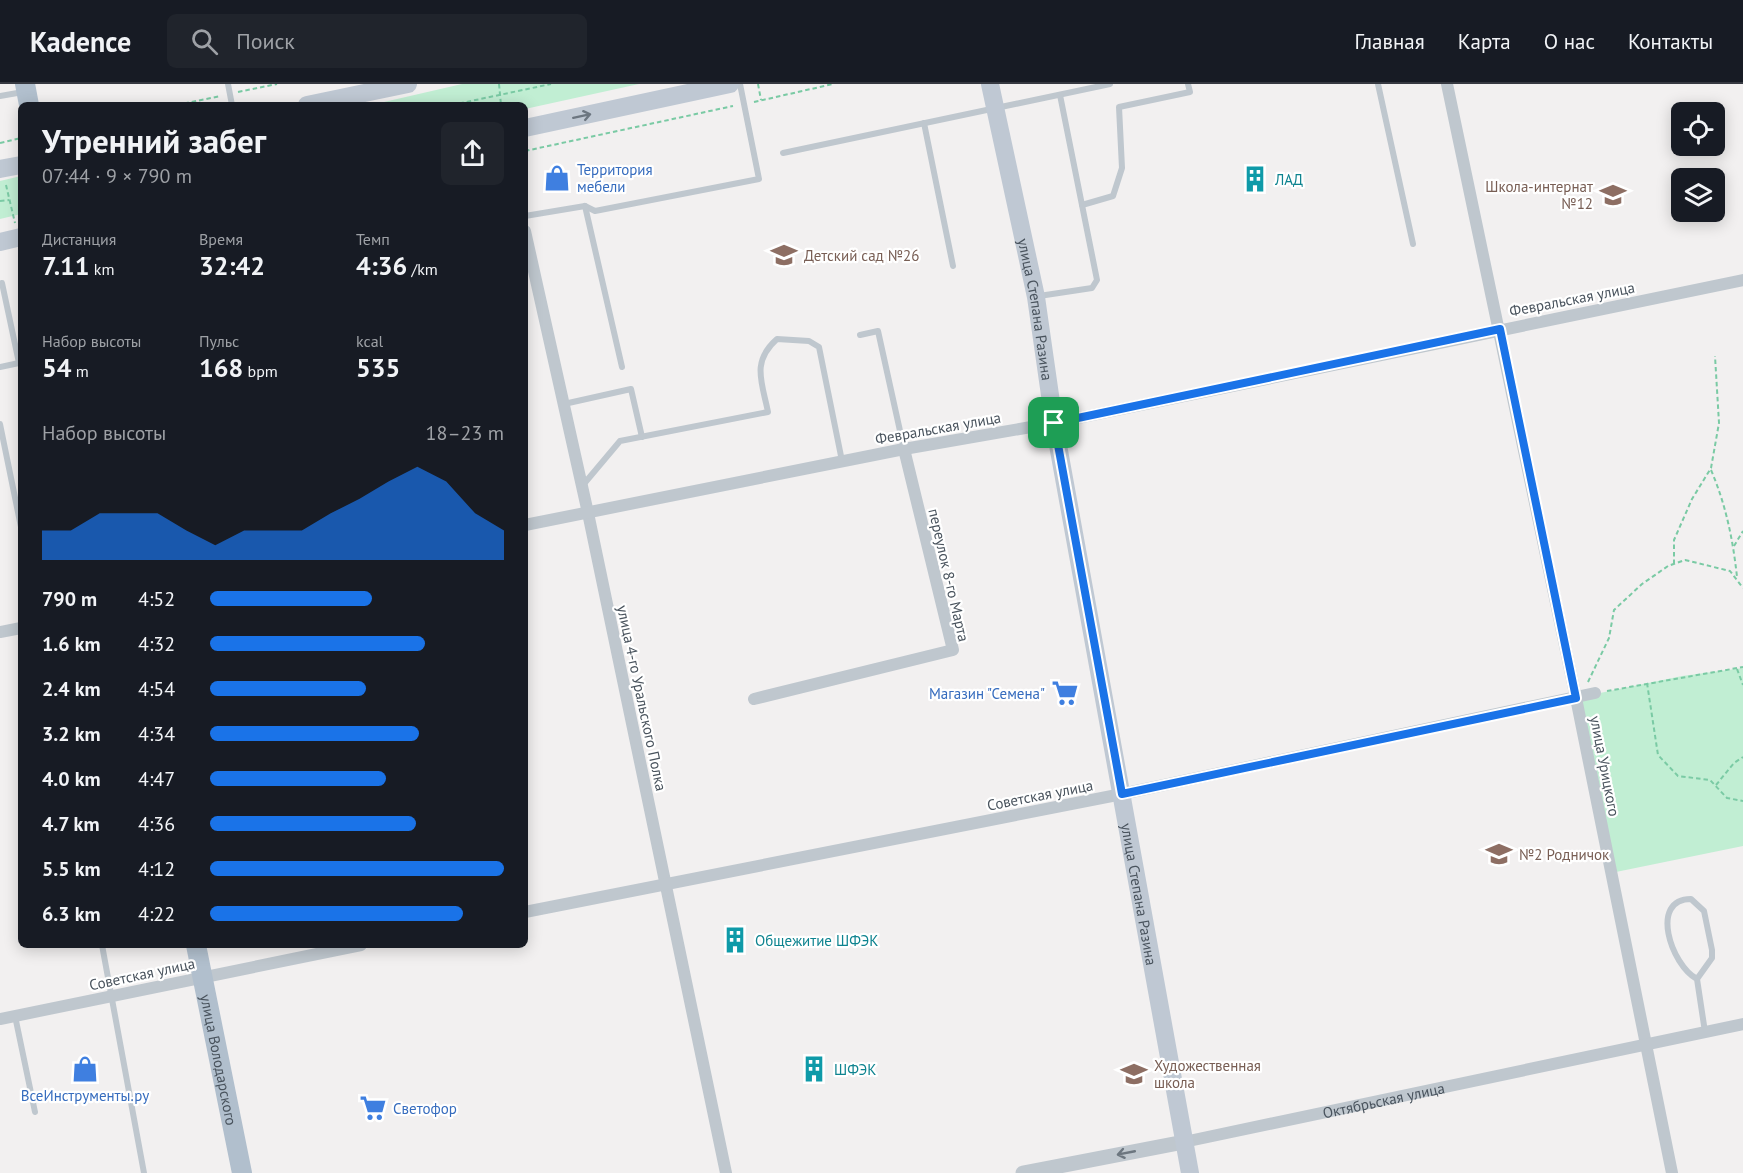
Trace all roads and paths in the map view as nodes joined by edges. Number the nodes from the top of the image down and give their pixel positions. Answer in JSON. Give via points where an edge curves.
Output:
{"nodes":[{"id":1,"x":228,"y":84,"type":"edge"},
{"id":2,"x":408,"y":84,"type":"edge"},
{"id":3,"x":499,"y":84,"type":"edge"},
{"id":4,"x":551,"y":84,"type":"edge"},
{"id":5,"x":730,"y":84,"type":"edge"},
{"id":6,"x":740,"y":84,"type":"edge"},
{"id":7,"x":758,"y":84,"type":"edge"},
{"id":8,"x":833,"y":84,"type":"edge"},
{"id":9,"x":990,"y":84,"type":"edge"},
{"id":10,"x":1110,"y":84,"type":"edge"},
{"id":11,"x":1188,"y":84,"type":"edge"},
{"id":12,"x":1378,"y":84,"type":"edge"},
{"id":13,"x":1447,"y":84,"type":"edge"},
{"id":14,"x":27,"y":93,"type":"edge"},
{"id":15,"x":1060,"y":94,"type":"junction"},
{"id":16,"x":500,"y":95,"type":"junction"},
{"id":17,"x":0,"y":96,"type":"edge"},
{"id":18,"x":760,"y":100,"type":"junction"},
{"id":19,"x":231,"y":102,"type":"edge"},
{"id":20,"x":321,"y":102,"type":"edge"},
{"id":21,"x":466,"y":102,"type":"edge"},
{"id":22,"x":501,"y":102,"type":"edge"},
{"id":23,"x":744,"y":104,"type":"junction"},
{"id":24,"x":995,"y":106,"type":"junction"},
{"id":25,"x":924,"y":123,"type":"junction"},
{"id":26,"x":528,"y":127,"type":"edge"},
{"id":27,"x":18,"y":139,"type":"edge"},
{"id":28,"x":0,"y":143,"type":"edge"},
{"id":29,"x":528,"y":150,"type":"edge"},
{"id":30,"x":783,"y":153,"type":"dead end"},
{"id":31,"x":18,"y":166,"type":"edge"},
{"id":32,"x":0,"y":169,"type":"edge"},
{"id":33,"x":10,"y":199,"type":"dead end"},
{"id":34,"x":0,"y":201,"type":"edge"},
{"id":35,"x":1083,"y":205,"type":"junction"},
{"id":36,"x":585,"y":206,"type":"junction"},
{"id":37,"x":528,"y":216,"type":"edge"},
{"id":38,"x":18,"y":238,"type":"edge"},
{"id":39,"x":0,"y":242,"type":"edge"},
{"id":40,"x":528,"y":244,"type":"edge"},
{"id":41,"x":1413,"y":244,"type":"dead end"},
{"id":42,"x":953,"y":267,"type":"dead end"},
{"id":43,"x":1743,"y":280,"type":"edge"},
{"id":44,"x":2,"y":283,"type":"dead end"},
{"id":45,"x":1036,"y":297,"type":"junction"},
{"id":46,"x":1500,"y":329,"type":"junction"},
{"id":47,"x":860,"y":335,"type":"dead end"},
{"id":48,"x":18,"y":354,"type":"edge"},
{"id":49,"x":1715,"y":356,"type":"dead end"},
{"id":50,"x":18,"y":363,"type":"edge"},
{"id":51,"x":0,"y":367,"type":"edge"},
{"id":52,"x":622,"y":367,"type":"dead end"},
{"id":53,"x":564,"y":404,"type":"junction"},
{"id":54,"x":1054,"y":423,"type":"junction"},
{"id":55,"x":0,"y":424,"type":"edge"},
{"id":56,"x":642,"y":437,"type":"junction"},
{"id":57,"x":904,"y":449,"type":"junction"},
{"id":58,"x":842,"y":461,"type":"junction"},
{"id":59,"x":1711,"y":468,"type":"junction"},
{"id":60,"x":582,"y":486,"type":"junction"},
{"id":61,"x":18,"y":512,"type":"edge"},
{"id":62,"x":588,"y":513,"type":"junction"},
{"id":63,"x":528,"y":524,"type":"edge"},
{"id":64,"x":1743,"y":531,"type":"edge"},
{"id":65,"x":1734,"y":546,"type":"junction"},
{"id":66,"x":1674,"y":564,"type":"junction"},
{"id":67,"x":1737,"y":580,"type":"junction"},
{"id":68,"x":1743,"y":588,"type":"edge"},
{"id":69,"x":18,"y":629,"type":"edge"},
{"id":70,"x":0,"y":632,"type":"edge"},
{"id":71,"x":1743,"y":667,"type":"edge"},
{"id":72,"x":1737,"y":669,"type":"junction"},
{"id":73,"x":1647,"y":683,"type":"junction"},
{"id":74,"x":1743,"y":685,"type":"edge"},
{"id":75,"x":1584,"y":696,"type":"junction"},
{"id":76,"x":754,"y":699,"type":"dead end"},
{"id":77,"x":1743,"y":757,"type":"edge"},
{"id":78,"x":1715,"y":786,"type":"junction"},
{"id":79,"x":1122,"y":794,"type":"junction"},
{"id":80,"x":1743,"y":801,"type":"edge"},
{"id":81,"x":665,"y":883,"type":"junction"},
{"id":82,"x":528,"y":911,"type":"edge"},
{"id":83,"x":103,"y":948,"type":"edge"},
{"id":84,"x":197,"y":948,"type":"edge"},
{"id":85,"x":346,"y":948,"type":"edge"},
{"id":86,"x":202,"y":977,"type":"junction"},
{"id":87,"x":1697,"y":979,"type":"junction"},
{"id":88,"x":111,"y":996,"type":"junction"},
{"id":89,"x":15,"y":1016,"type":"junction"},
{"id":90,"x":0,"y":1019,"type":"edge"},
{"id":91,"x":1743,"y":1024,"type":"edge"},
{"id":92,"x":1705,"y":1032,"type":"junction"},
{"id":93,"x":1646,"y":1044,"type":"junction"},
{"id":94,"x":35,"y":1112,"type":"dead end"},
{"id":95,"x":1184,"y":1142,"type":"junction"},
{"id":96,"x":144,"y":1173,"type":"edge"},
{"id":97,"x":242,"y":1173,"type":"edge"},
{"id":98,"x":726,"y":1173,"type":"edge"},
{"id":99,"x":1023,"y":1173,"type":"edge"},
{"id":100,"x":1190,"y":1173,"type":"edge"},
{"id":101,"x":1672,"y":1173,"type":"edge"}],
"edges":[{"from":1,"to":19,"type":"lane"},
{"from":2,"to":20,"type":"main road"},
{"from":3,"to":16,"type":"path"},
{"from":4,"to":16,"type":"path"},
{"from":26,"to":5,"type":"main road","one_way":true},
{"from":6,"to":23,"type":"lane"},
{"from":7,"to":18,"type":"path"},
{"from":8,"to":18,"type":"path"},
{"from":9,"to":24,"type":"main road","name":"улица Степана Разина"},
{"from":10,"to":15,"type":"lane"},
{"from":11,"to":35,"type":"lane","via":[[1190,92],[1119,107],[1122,168],[1113,196]]},
{"from":12,"to":41,"type":"lane"},
{"from":13,"to":46,"type":"street","name":"улица Урицкого"},
{"from":14,"to":17,"type":"lane"},
{"from":15,"to":24,"type":"lane"},
{"from":15,"to":35,"type":"lane"},
{"from":16,"to":21,"type":"path"},
{"from":16,"to":22,"type":"path"},
{"from":18,"to":23,"type":"path"},
{"from":23,"to":29,"type":"path"},
{"from":23,"to":36,"type":"lane","via":[[759,178],[595,211]]},
{"from":24,"to":25,"type":"lane"},
{"from":24,"to":45,"type":"main road","name":"улица Степана Разина"},
{"from":25,"to":30,"type":"lane"},
{"from":25,"to":42,"type":"lane"},
{"from":27,"to":28,"type":"path"},
{"from":31,"to":32,"type":"main road"},
{"from":33,"to":34,"type":"path"},
{"from":35,"to":45,"type":"lane","via":[[1097,280],[1092,288]]},
{"from":36,"to":37,"type":"lane"},
{"from":36,"to":52,"type":"lane"},
{"from":38,"to":39,"type":"main road"},
{"from":40,"to":53,"type":"street","name":"улица 4-го Уральского Полка"},
{"from":43,"to":46,"type":"street","name":"Февральская улица"},
{"from":44,"to":48,"type":"lane"},
{"from":45,"to":54,"type":"main road","name":"улица Степана Разина"},
{"from":46,"to":54,"type":"street","name":"Февральская улица"},
{"from":46,"to":75,"type":"street","name":"улица Урицкого"},
{"from":47,"to":57,"type":"lane","via":[[878,330]]},
{"from":49,"to":59,"type":"path","via":[[1719,423]]},
{"from":50,"to":51,"type":"lane"},
{"from":53,"to":56,"type":"lane","via":[[631,389]]},
{"from":53,"to":60,"type":"street","name":"улица 4-го Уральского Полка"},
{"from":54,"to":57,"type":"street","name":"Февральская улица"},
{"from":54,"to":79,"type":"main road","name":"улица Степана Разина"},
{"from":55,"to":61,"type":"lane"},
{"from":56,"to":58,"type":"lane","via":[[768,412],[759,369],[765,350],[777,339],[794,339],[819,347]]},
{"from":56,"to":60,"type":"lane","via":[[620,441]]},
{"from":57,"to":58,"type":"street","name":"Февральская улица"},
{"from":57,"to":76,"type":"street","name":"переулок 8-го Марта","via":[[953,650]]},
{"from":58,"to":62,"type":"street","name":"Февральская улица"},
{"from":59,"to":65,"type":"path"},
{"from":59,"to":66,"type":"path","via":[[1674,540]]},
{"from":60,"to":62,"type":"street","name":"улица 4-го Уральского Полка"},
{"from":62,"to":63,"type":"street","name":"Февральская улица"},
{"from":62,"to":81,"type":"street","name":"улица 4-го Уральского Полка"},
{"from":64,"to":65,"type":"path"},
{"from":65,"to":67,"type":"path"},
{"from":66,"to":67,"type":"path","via":[[1685,560],[1730,571]]},
{"from":66,"to":75,"type":"path","via":[[1642,584],[1614,610],[1608,638]]},
{"from":67,"to":68,"type":"path"},
{"from":69,"to":70,"type":"street"},
{"from":71,"to":72,"type":"path"},
{"from":72,"to":73,"type":"path"},
{"from":72,"to":74,"type":"path"},
{"from":73,"to":75,"type":"path"},
{"from":73,"to":78,"type":"path","via":[[1658,755],[1678,776],[1710,780]]},
{"from":75,"to":79,"type":"street","name":"Советская улица"},
{"from":75,"to":93,"type":"street","name":"улица Урицкого"},
{"from":77,"to":78,"type":"path"},
{"from":78,"to":80,"type":"path","via":[[1727,798]]},
{"from":79,"to":81,"type":"street","name":"Советская улица"},
{"from":79,"to":95,"type":"main road","name":"улица Степана Разина"},
{"from":81,"to":82,"type":"street","name":"Советская улица"},
{"from":81,"to":98,"type":"street","name":"улица 4-го Уральского Полка"},
{"from":83,"to":88,"type":"lane"},
{"from":84,"to":86,"type":"main road","name":"улица Володарского"},
{"from":85,"to":86,"type":"street","name":"Советская улица"},
{"from":86,"to":88,"type":"street","name":"Советская улица"},
{"from":86,"to":97,"type":"main road","name":"улица Володарского"},
{"from":87,"to":87,"type":"lane","via":[[1712,958],[1706,921],[1700,905],[1691,899],[1681,899],[1668,914],[1669,927],[1675,957]]},
{"from":87,"to":92,"type":"lane"},
{"from":88,"to":89,"type":"street","name":"Советская улица"},
{"from":88,"to":96,"type":"lane"},
{"from":89,"to":90,"type":"street","name":"Советская улица"},
{"from":89,"to":94,"type":"lane"},
{"from":91,"to":92,"type":"street","name":"Октябрьская улица"},
{"from":92,"to":93,"type":"street","name":"Октябрьская улица"},
{"from":93,"to":95,"type":"street","name":"Октябрьская улица"},
{"from":93,"to":101,"type":"street","name":"улица Урицкого"},
{"from":95,"to":99,"type":"street","name":"Октябрьская улица","one_way":true},
{"from":95,"to":100,"type":"main road","name":"улица Степана Разина"}]}
